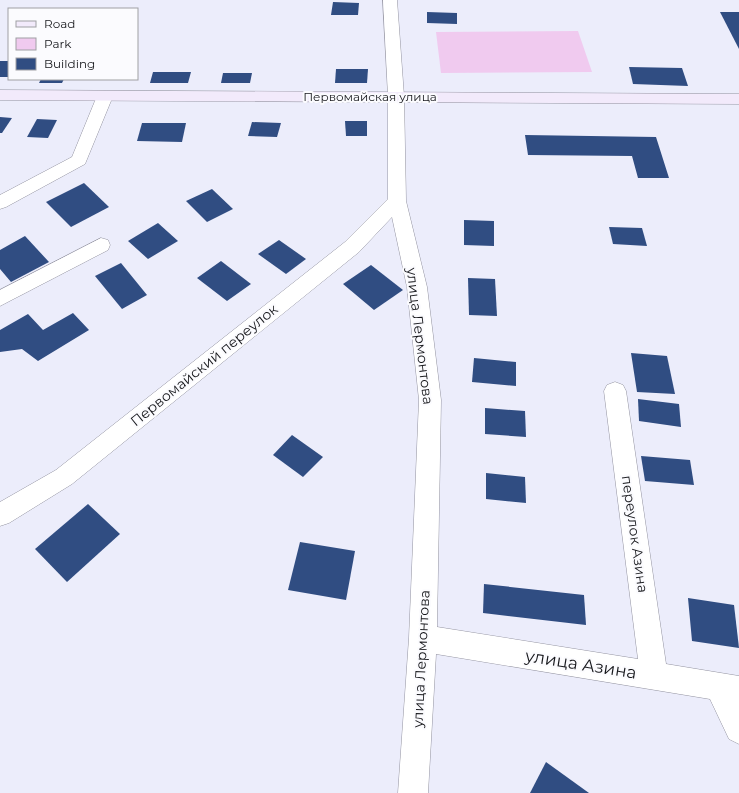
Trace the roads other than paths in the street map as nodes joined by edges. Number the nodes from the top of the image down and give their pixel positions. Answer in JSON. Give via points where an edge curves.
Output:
{"nodes":[{"id":1,"x":390,"y":0,"type":"edge"},
{"id":2,"x":0,"y":95,"type":"edge"},
{"id":3,"x":105,"y":96,"type":"junction"},
{"id":4,"x":396,"y":96,"type":"junction"},
{"id":5,"x":739,"y":99,"type":"edge"},
{"id":6,"x":397,"y":201,"type":"junction"},
{"id":7,"x":0,"y":203,"type":"edge"},
{"id":8,"x":101,"y":245,"type":"dead end"},
{"id":9,"x":0,"y":299,"type":"edge"},
{"id":10,"x":615,"y":391,"type":"dead end"},
{"id":11,"x":0,"y":515,"type":"edge"},
{"id":12,"x":423,"y":638,"type":"junction"},
{"id":13,"x":654,"y":676,"type":"junction"},
{"id":14,"x":729,"y":689,"type":"edge"},
{"id":15,"x":739,"y":729,"type":"edge"},
{"id":16,"x":413,"y":793,"type":"edge"}],
"edges":[{"from":1,"to":4,"type":"street","name":"улица Лермонтова"},
{"from":2,"to":3,"type":"street","name":"Первомайская улица"},
{"from":3,"to":4,"type":"street","name":"Первомайская улица"},
{"from":3,"to":7,"type":"street","via":[[79,160]]},
{"from":4,"to":5,"type":"street","name":"Первомайская улица"},
{"from":4,"to":6,"type":"street","name":"улица Лермонтова"},
{"from":6,"to":11,"type":"street","name":"Первомайский переулок","via":[[352,247],[64,477]]},
{"from":6,"to":12,"type":"street","name":"улица Лермонтова","via":[[417,287],[430,400]]},
{"from":8,"to":9,"type":"street"},
{"from":10,"to":13,"type":"street","name":"переулок Азина"},
{"from":12,"to":13,"type":"street","name":"улица Азина"},
{"from":12,"to":16,"type":"street","name":"улица Лермонтова"},
{"from":13,"to":14,"type":"street","name":"улица Азина"},
{"from":14,"to":15,"type":"street"}]}
